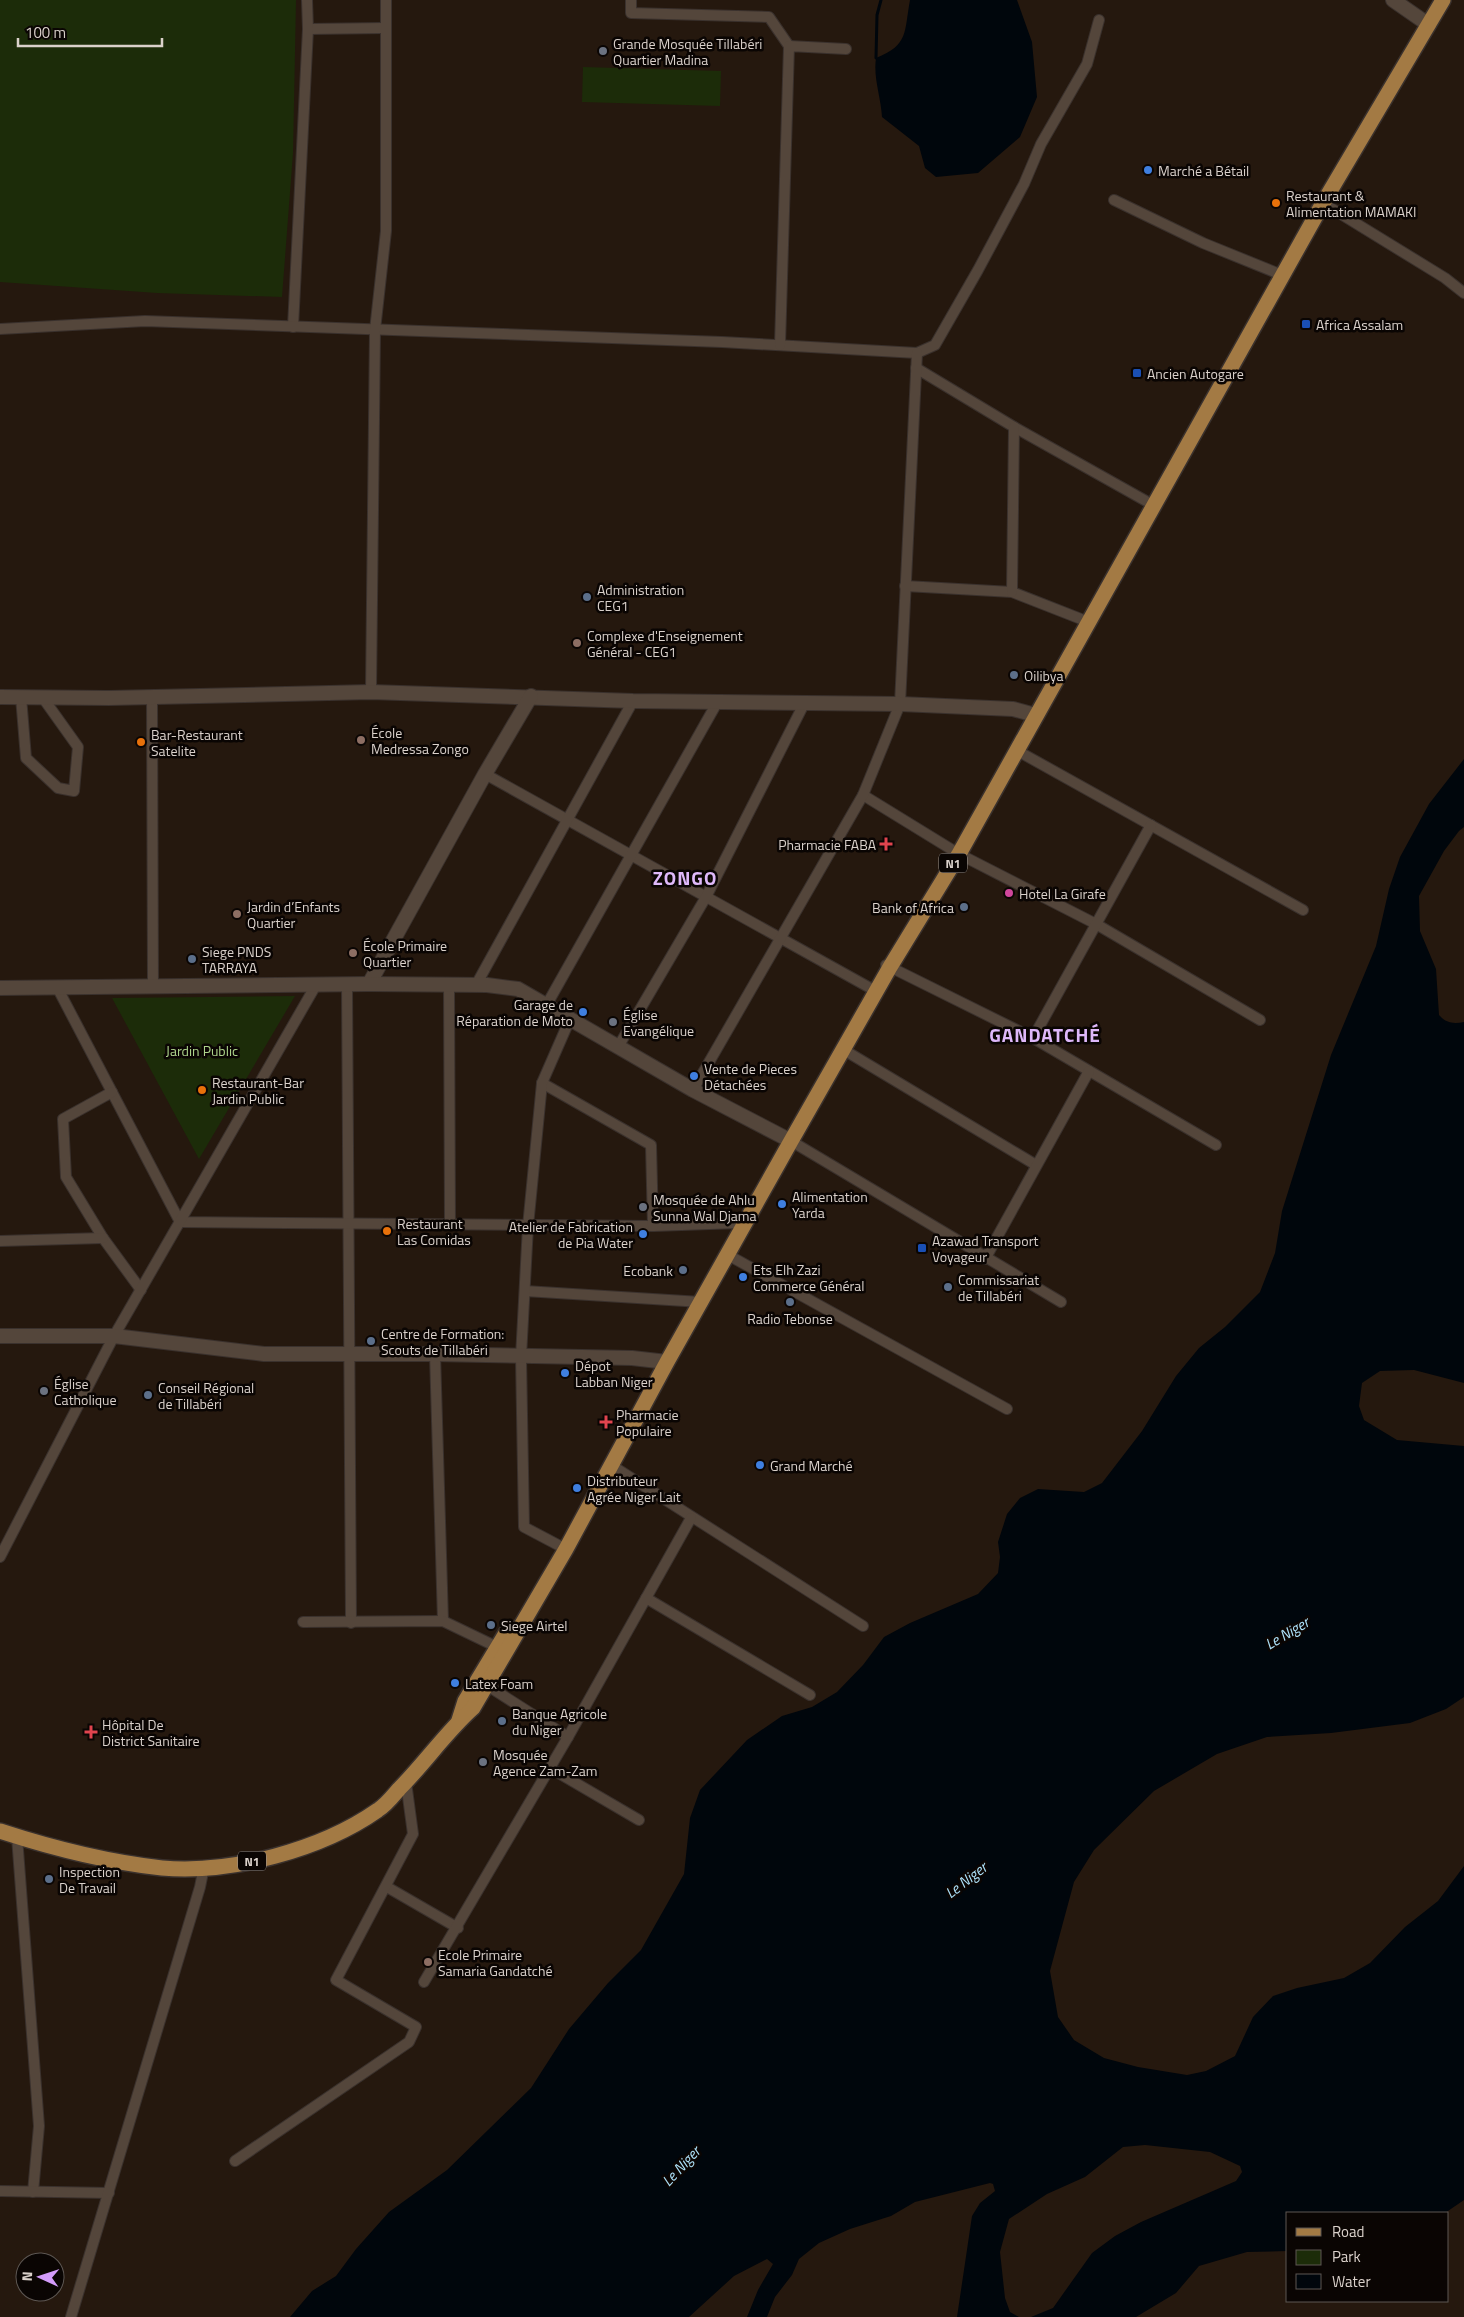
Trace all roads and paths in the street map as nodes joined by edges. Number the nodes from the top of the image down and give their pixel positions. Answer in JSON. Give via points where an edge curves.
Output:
{"nodes":[{"id":1,"x":306,"y":0,"type":"edge"},
{"id":2,"x":386,"y":0,"type":"edge"},
{"id":3,"x":631,"y":0,"type":"edge"},
{"id":4,"x":1393,"y":0,"type":"edge"},
{"id":5,"x":1434,"y":0,"type":"edge"},
{"id":6,"x":1443,"y":0,"type":"edge"},
{"id":7,"x":1099,"y":20,"type":"dead end"},
{"id":8,"x":1426,"y":23,"type":"junction"},
{"id":9,"x":385,"y":28,"type":"junction"},
{"id":10,"x":308,"y":29,"type":"junction"},
{"id":11,"x":789,"y":46,"type":"junction"},
{"id":12,"x":846,"y":49,"type":"dead end"},
{"id":13,"x":1114,"y":200,"type":"dead end"},
{"id":14,"x":1320,"y":201,"type":"junction"},
{"id":15,"x":1279,"y":273,"type":"junction"},
{"id":16,"x":1464,"y":293,"type":"edge"},
{"id":17,"x":293,"y":327,"type":"junction"},
{"id":18,"x":0,"y":329,"type":"edge"},
{"id":19,"x":376,"y":330,"type":"junction"},
{"id":20,"x":780,"y":345,"type":"junction"},
{"id":21,"x":917,"y":353,"type":"junction"},
{"id":22,"x":916,"y":368,"type":"junction"},
{"id":23,"x":1014,"y":427,"type":"junction"},
{"id":24,"x":1146,"y":501,"type":"junction"},
{"id":25,"x":905,"y":586,"type":"junction"},
{"id":26,"x":1012,"y":592,"type":"junction"},
{"id":27,"x":1081,"y":619,"type":"junction"},
{"id":28,"x":371,"y":692,"type":"junction"},
{"id":29,"x":530,"y":696,"type":"junction"},
{"id":30,"x":0,"y":697,"type":"edge"},
{"id":31,"x":21,"y":697,"type":"junction"},
{"id":32,"x":152,"y":697,"type":"junction"},
{"id":33,"x":43,"y":698,"type":"junction"},
{"id":34,"x":633,"y":701,"type":"junction"},
{"id":35,"x":718,"y":701,"type":"junction"},
{"id":36,"x":805,"y":702,"type":"junction"},
{"id":37,"x":900,"y":704,"type":"junction"},
{"id":38,"x":1031,"y":713,"type":"junction"},
{"id":39,"x":1016,"y":750,"type":"junction"},
{"id":40,"x":485,"y":774,"type":"junction"},
{"id":41,"x":863,"y":795,"type":"junction"},
{"id":42,"x":566,"y":819,"type":"junction"},
{"id":43,"x":1151,"y":825,"type":"junction"},
{"id":44,"x":956,"y":852,"type":"junction"},
{"id":45,"x":631,"y":855,"type":"junction"},
{"id":46,"x":706,"y":897,"type":"junction"},
{"id":47,"x":1303,"y":910,"type":"dead end"},
{"id":48,"x":1096,"y":924,"type":"junction"},
{"id":49,"x":780,"y":938,"type":"junction"},
{"id":50,"x":888,"y":966,"type":"junction"},
{"id":51,"x":369,"y":984,"type":"junction"},
{"id":52,"x":449,"y":984,"type":"junction"},
{"id":53,"x":316,"y":985,"type":"junction"},
{"id":54,"x":346,"y":985,"type":"junction"},
{"id":55,"x":476,"y":985,"type":"junction"},
{"id":56,"x":153,"y":987,"type":"junction"},
{"id":57,"x":0,"y":988,"type":"edge"},
{"id":58,"x":58,"y":988,"type":"junction"},
{"id":59,"x":872,"y":989,"type":"junction"},
{"id":60,"x":546,"y":1006,"type":"junction"},
{"id":61,"x":570,"y":1019,"type":"junction"},
{"id":62,"x":1260,"y":1020,"type":"dead end"},
{"id":63,"x":1033,"y":1038,"type":"junction"},
{"id":64,"x":618,"y":1047,"type":"junction"},
{"id":65,"x":844,"y":1050,"type":"junction"},
{"id":66,"x":1089,"y":1071,"type":"junction"},
{"id":67,"x":542,"y":1083,"type":"junction"},
{"id":68,"x":693,"y":1090,"type":"junction"},
{"id":69,"x":112,"y":1092,"type":"junction"},
{"id":70,"x":788,"y":1139,"type":"junction"},
{"id":71,"x":1216,"y":1145,"type":"dead end"},
{"id":72,"x":1036,"y":1165,"type":"junction"},
{"id":73,"x":180,"y":1222,"type":"junction"},
{"id":74,"x":738,"y":1223,"type":"junction"},
{"id":75,"x":348,"y":1225,"type":"junction"},
{"id":76,"x":450,"y":1225,"type":"junction"},
{"id":77,"x":528,"y":1226,"type":"junction"},
{"id":78,"x":653,"y":1226,"type":"junction"},
{"id":79,"x":103,"y":1238,"type":"junction"},
{"id":80,"x":0,"y":1241,"type":"edge"},
{"id":81,"x":728,"y":1255,"type":"junction"},
{"id":82,"x":985,"y":1259,"type":"junction"},
{"id":83,"x":141,"y":1290,"type":"junction"},
{"id":84,"x":525,"y":1290,"type":"junction"},
{"id":85,"x":698,"y":1301,"type":"junction"},
{"id":86,"x":1061,"y":1302,"type":"dead end"},
{"id":87,"x":0,"y":1336,"type":"edge"},
{"id":88,"x":114,"y":1336,"type":"junction"},
{"id":89,"x":435,"y":1354,"type":"junction"},
{"id":90,"x":349,"y":1355,"type":"junction"},
{"id":91,"x":522,"y":1357,"type":"junction"},
{"id":92,"x":662,"y":1362,"type":"junction"},
{"id":93,"x":1007,"y":1409,"type":"dead end"},
{"id":94,"x":611,"y":1465,"type":"junction"},
{"id":95,"x":691,"y":1518,"type":"junction"},
{"id":96,"x":560,"y":1546,"type":"junction"},
{"id":97,"x":0,"y":1557,"type":"edge"},
{"id":98,"x":646,"y":1598,"type":"junction"},
{"id":99,"x":443,"y":1621,"type":"junction"},
{"id":100,"x":304,"y":1622,"type":"dead end"},
{"id":101,"x":351,"y":1623,"type":"junction"},
{"id":102,"x":863,"y":1626,"type":"dead end"},
{"id":103,"x":497,"y":1647,"type":"junction"},
{"id":104,"x":488,"y":1686,"type":"junction"},
{"id":105,"x":810,"y":1695,"type":"dead end"},
{"id":106,"x":458,"y":1721,"type":"junction"},
{"id":107,"x":568,"y":1737,"type":"junction"},
{"id":108,"x":550,"y":1768,"type":"junction"},
{"id":109,"x":406,"y":1782,"type":"junction"},
{"id":110,"x":639,"y":1820,"type":"dead end"},
{"id":111,"x":0,"y":1831,"type":"edge"},
{"id":112,"x":17,"y":1837,"type":"junction"},
{"id":113,"x":204,"y":1867,"type":"junction"},
{"id":114,"x":387,"y":1887,"type":"junction"},
{"id":115,"x":458,"y":1928,"type":"junction"},
{"id":116,"x":424,"y":1982,"type":"dead end"},
{"id":117,"x":236,"y":2161,"type":"dead end"},
{"id":118,"x":0,"y":2191,"type":"edge"},
{"id":119,"x":34,"y":2192,"type":"junction"},
{"id":120,"x":109,"y":2193,"type":"junction"},
{"id":121,"x":71,"y":2317,"type":"edge"}],
"edges":[{"from":1,"to":10,"type":"street"},
{"from":2,"to":9,"type":"street"},
{"from":3,"to":11,"type":"street","via":[[631,13],[769,17]]},
{"from":4,"to":8,"type":"street"},
{"from":5,"to":8,"type":"main road","number":"N1"},
{"from":6,"to":8,"type":"main road","number":"N1"},
{"from":7,"to":21,"type":"street","via":[[1087,64],[1041,144],[1024,184],[978,270],[935,345]]},
{"from":8,"to":14,"type":"main road","number":"N1"},
{"from":9,"to":10,"type":"street"},
{"from":9,"to":19,"type":"street","via":[[386,231]]},
{"from":10,"to":17,"type":"street"},
{"from":11,"to":12,"type":"street"},
{"from":11,"to":20,"type":"street"},
{"from":13,"to":15,"type":"street","via":[[1203,244]]},
{"from":14,"to":15,"type":"main road","number":"N1"},
{"from":14,"to":16,"type":"street"},
{"from":15,"to":24,"type":"main road","number":"N1"},
{"from":15,"to":38,"type":"main road","number":"N1"},
{"from":17,"to":18,"type":"street","via":[[145,321]]},
{"from":17,"to":19,"type":"street"},
{"from":19,"to":20,"type":"street"},
{"from":19,"to":28,"type":"street"},
{"from":20,"to":21,"type":"street"},
{"from":21,"to":22,"type":"street"},
{"from":22,"to":23,"type":"street"},
{"from":22,"to":25,"type":"street"},
{"from":23,"to":24,"type":"street"},
{"from":23,"to":26,"type":"street"},
{"from":24,"to":27,"type":"main road","number":"N1"},
{"from":25,"to":26,"type":"street"},
{"from":25,"to":37,"type":"street"},
{"from":26,"to":27,"type":"street"},
{"from":27,"to":38,"type":"main road","number":"N1"},
{"from":28,"to":29,"type":"street"},
{"from":28,"to":32,"type":"street"},
{"from":29,"to":34,"type":"street"},
{"from":29,"to":40,"type":"street"},
{"from":30,"to":31,"type":"street"},
{"from":31,"to":33,"type":"street"},
{"from":31,"to":33,"type":"street","via":[[26,758],[58,788],[74,791],[78,747]]},
{"from":32,"to":33,"type":"street"},
{"from":32,"to":56,"type":"street"},
{"from":34,"to":35,"type":"street"},
{"from":34,"to":42,"type":"street"},
{"from":35,"to":36,"type":"street"},
{"from":35,"to":45,"type":"street"},
{"from":36,"to":37,"type":"street"},
{"from":36,"to":46,"type":"street"},
{"from":37,"to":38,"type":"street","via":[[1013,709]]},
{"from":37,"to":41,"type":"street"},
{"from":38,"to":39,"type":"main road","number":"N1"},
{"from":38,"to":44,"type":"main road","number":"N1"},
{"from":39,"to":43,"type":"street"},
{"from":39,"to":44,"type":"main road","number":"N1"},
{"from":40,"to":42,"type":"street"},
{"from":40,"to":51,"type":"street"},
{"from":41,"to":44,"type":"street"},
{"from":41,"to":49,"type":"street"},
{"from":42,"to":45,"type":"street"},
{"from":42,"to":55,"type":"street"},
{"from":43,"to":47,"type":"street"},
{"from":43,"to":48,"type":"street"},
{"from":44,"to":48,"type":"street"},
{"from":44,"to":50,"type":"main road","number":"N1"},
{"from":45,"to":46,"type":"street"},
{"from":45,"to":60,"type":"street"},
{"from":46,"to":49,"type":"street"},
{"from":46,"to":64,"type":"street"},
{"from":48,"to":62,"type":"street"},
{"from":48,"to":63,"type":"street"},
{"from":49,"to":59,"type":"street"},
{"from":49,"to":68,"type":"street"},
{"from":50,"to":59,"type":"main road","number":"N1"},
{"from":50,"to":63,"type":"street"},
{"from":50,"to":65,"type":"main road","number":"N1"},
{"from":51,"to":52,"type":"street"},
{"from":51,"to":54,"type":"street"},
{"from":52,"to":55,"type":"street"},
{"from":52,"to":76,"type":"street"},
{"from":53,"to":54,"type":"street"},
{"from":53,"to":56,"type":"street"},
{"from":53,"to":73,"type":"street"},
{"from":54,"to":75,"type":"street"},
{"from":55,"to":60,"type":"street","via":[[518,989]]},
{"from":56,"to":58,"type":"street"},
{"from":57,"to":58,"type":"street"},
{"from":58,"to":69,"type":"street"},
{"from":59,"to":70,"type":"main road","number":"N1"},
{"from":60,"to":61,"type":"street"},
{"from":61,"to":64,"type":"street"},
{"from":61,"to":67,"type":"street"},
{"from":63,"to":66,"type":"street"},
{"from":64,"to":68,"type":"street"},
{"from":65,"to":70,"type":"main road","number":"N1"},
{"from":65,"to":72,"type":"street"},
{"from":66,"to":71,"type":"street"},
{"from":66,"to":72,"type":"street"},
{"from":67,"to":77,"type":"street"},
{"from":67,"to":78,"type":"street","via":[[651,1146]]},
{"from":68,"to":70,"type":"street"},
{"from":69,"to":73,"type":"street"},
{"from":69,"to":79,"type":"street","via":[[63,1119],[66,1177]]},
{"from":70,"to":74,"type":"main road","number":"N1"},
{"from":70,"to":81,"type":"main road","number":"N1"},
{"from":70,"to":82,"type":"street"},
{"from":72,"to":82,"type":"street"},
{"from":73,"to":75,"type":"street"},
{"from":73,"to":83,"type":"street"},
{"from":74,"to":78,"type":"street"},
{"from":74,"to":85,"type":"main road","number":"N1"},
{"from":75,"to":76,"type":"street"},
{"from":75,"to":90,"type":"street"},
{"from":76,"to":77,"type":"street"},
{"from":77,"to":78,"type":"street"},
{"from":77,"to":84,"type":"street"},
{"from":79,"to":80,"type":"street"},
{"from":79,"to":83,"type":"street"},
{"from":81,"to":85,"type":"main road","number":"N1"},
{"from":81,"to":93,"type":"street"},
{"from":82,"to":86,"type":"street"},
{"from":83,"to":88,"type":"street"},
{"from":84,"to":85,"type":"street"},
{"from":84,"to":91,"type":"street"},
{"from":85,"to":92,"type":"main road","number":"N1"},
{"from":87,"to":88,"type":"street"},
{"from":88,"to":90,"type":"street","via":[[264,1354]]},
{"from":88,"to":97,"type":"street"},
{"from":89,"to":90,"type":"street"},
{"from":89,"to":91,"type":"street"},
{"from":89,"to":99,"type":"street"},
{"from":90,"to":101,"type":"street"},
{"from":91,"to":92,"type":"street","via":[[632,1358]]},
{"from":91,"to":96,"type":"street","via":[[524,1527]]},
{"from":92,"to":94,"type":"main road","number":"N1"},
{"from":92,"to":96,"type":"main road","number":"N1"},
{"from":94,"to":95,"type":"street"},
{"from":94,"to":104,"type":"main road","number":"N1"},
{"from":95,"to":98,"type":"street"},
{"from":95,"to":102,"type":"street"},
{"from":96,"to":103,"type":"main road","number":"N1"},
{"from":98,"to":105,"type":"street"},
{"from":98,"to":107,"type":"street"},
{"from":99,"to":101,"type":"street"},
{"from":99,"to":103,"type":"street"},
{"from":100,"to":101,"type":"street"},
{"from":103,"to":106,"type":"main road","number":"N1","via":[[465,1701]]},
{"from":104,"to":106,"type":"main road","number":"N1","via":[[473,1708]]},
{"from":104,"to":107,"type":"street"},
{"from":106,"to":109,"type":"main road","number":"N1"},
{"from":107,"to":108,"type":"street"},
{"from":108,"to":110,"type":"street"},
{"from":108,"to":115,"type":"street"},
{"from":109,"to":113,"type":"main road","number":"N1","via":[[380,1809],[342,1832],[294,1850],[246,1862]]},
{"from":109,"to":114,"type":"street","via":[[414,1834]]},
{"from":111,"to":112,"type":"main road","number":"N1"},
{"from":112,"to":113,"type":"main road","number":"N1","via":[[82,1854],[163,1868]]},
{"from":112,"to":119,"type":"street","via":[[39,2126]]},
{"from":113,"to":120,"type":"street"},
{"from":114,"to":115,"type":"street"},
{"from":114,"to":117,"type":"street","via":[[336,1980],[416,2027],[409,2042]]},
{"from":115,"to":116,"type":"street"},
{"from":118,"to":119,"type":"street"},
{"from":119,"to":120,"type":"street"},
{"from":120,"to":121,"type":"street"}]}
